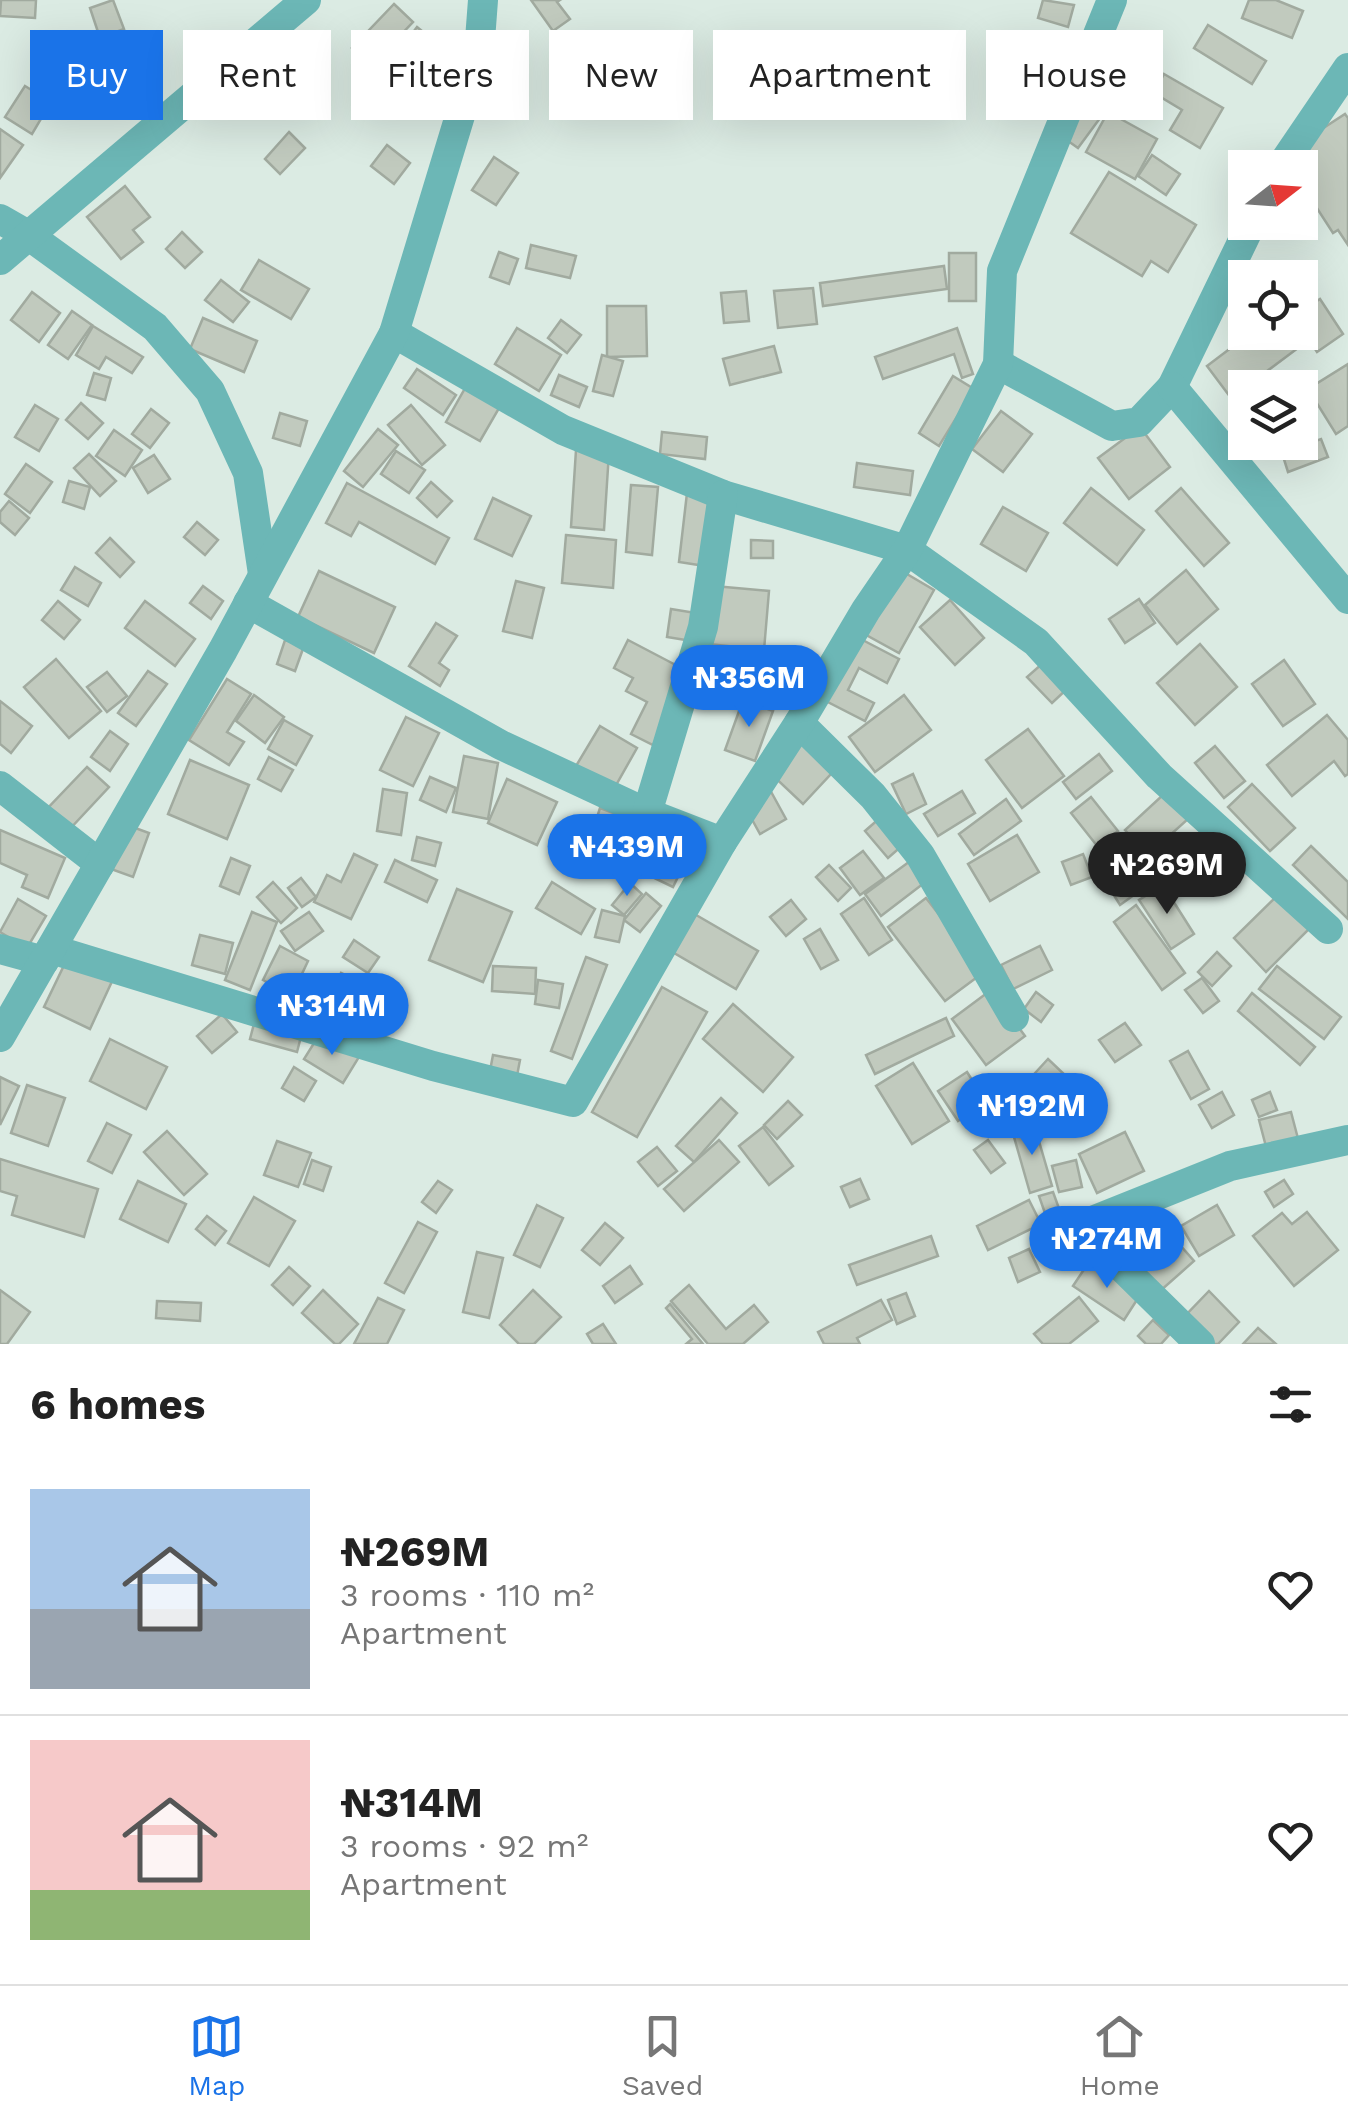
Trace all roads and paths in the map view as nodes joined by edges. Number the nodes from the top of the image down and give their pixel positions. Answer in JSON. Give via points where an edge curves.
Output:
{"nodes":[{"id":1,"x":306,"y":0,"type":"edge"},
{"id":2,"x":483,"y":0,"type":"edge"},
{"id":3,"x":1112,"y":0,"type":"edge"},
{"id":4,"x":1347,"y":72,"type":"edge"},
{"id":5,"x":1293,"y":150,"type":"edge"},
{"id":6,"x":0,"y":219,"type":"edge"},
{"id":7,"x":28,"y":236,"type":"junction"},
{"id":8,"x":1243,"y":240,"type":"edge"},
{"id":9,"x":0,"y":260,"type":"edge"},
{"id":10,"x":394,"y":333,"type":"junction"},
{"id":11,"x":998,"y":364,"type":"junction"},
{"id":12,"x":1172,"y":388,"type":"junction"},
{"id":13,"x":723,"y":496,"type":"junction"},
{"id":14,"x":908,"y":550,"type":"junction"},
{"id":15,"x":263,"y":574,"type":"junction"},
{"id":16,"x":1348,"y":598,"type":"edge"},
{"id":17,"x":248,"y":603,"type":"junction"},
{"id":18,"x":799,"y":722,"type":"junction"},
{"id":19,"x":0,"y":786,"type":"edge"},
{"id":20,"x":647,"y":814,"type":"junction"},
{"id":21,"x":722,"y":842,"type":"junction"},
{"id":22,"x":100,"y":864,"type":"junction"},
{"id":23,"x":1328,"y":929,"type":"dead end"},
{"id":24,"x":0,"y":949,"type":"edge"},
{"id":25,"x":47,"y":955,"type":"junction"},
{"id":26,"x":1014,"y":1018,"type":"dead end"},
{"id":27,"x":0,"y":1037,"type":"edge"},
{"id":28,"x":1348,"y":1140,"type":"edge"},
{"id":29,"x":1200,"y":1344,"type":"edge"}],
"edges":[{"from":1,"to":7,"type":"street"},
{"from":2,"to":10,"type":"street","via":[[479,54]]},
{"from":3,"to":11,"type":"street","via":[[1002,271]]},
{"from":4,"to":5,"type":"street"},
{"from":6,"to":7,"type":"street"},
{"from":7,"to":9,"type":"street"},
{"from":7,"to":15,"type":"street","via":[[155,327],[210,391],[248,472]]},
{"from":8,"to":12,"type":"street"},
{"from":10,"to":13,"type":"street","via":[[563,430]]},
{"from":10,"to":15,"type":"street"},
{"from":11,"to":12,"type":"street","via":[[1112,426],[1139,422]]},
{"from":11,"to":14,"type":"street"},
{"from":12,"to":16,"type":"street"},
{"from":13,"to":14,"type":"street"},
{"from":13,"to":20,"type":"street","via":[[703,627]]},
{"from":14,"to":18,"type":"street"},
{"from":14,"to":23,"type":"street","via":[[1036,642],[1159,776]]},
{"from":15,"to":17,"type":"street"},
{"from":17,"to":20,"type":"street","via":[[501,746]]},
{"from":17,"to":22,"type":"street"},
{"from":18,"to":21,"type":"street"},
{"from":18,"to":26,"type":"street","via":[[920,855]]},
{"from":19,"to":22,"type":"street"},
{"from":20,"to":21,"type":"street"},
{"from":21,"to":25,"type":"street","via":[[573,1102]]},
{"from":22,"to":25,"type":"street"},
{"from":24,"to":25,"type":"street"},
{"from":25,"to":27,"type":"street"},
{"from":28,"to":29,"type":"street","via":[[1230,1166],[1080,1226]]}]}
